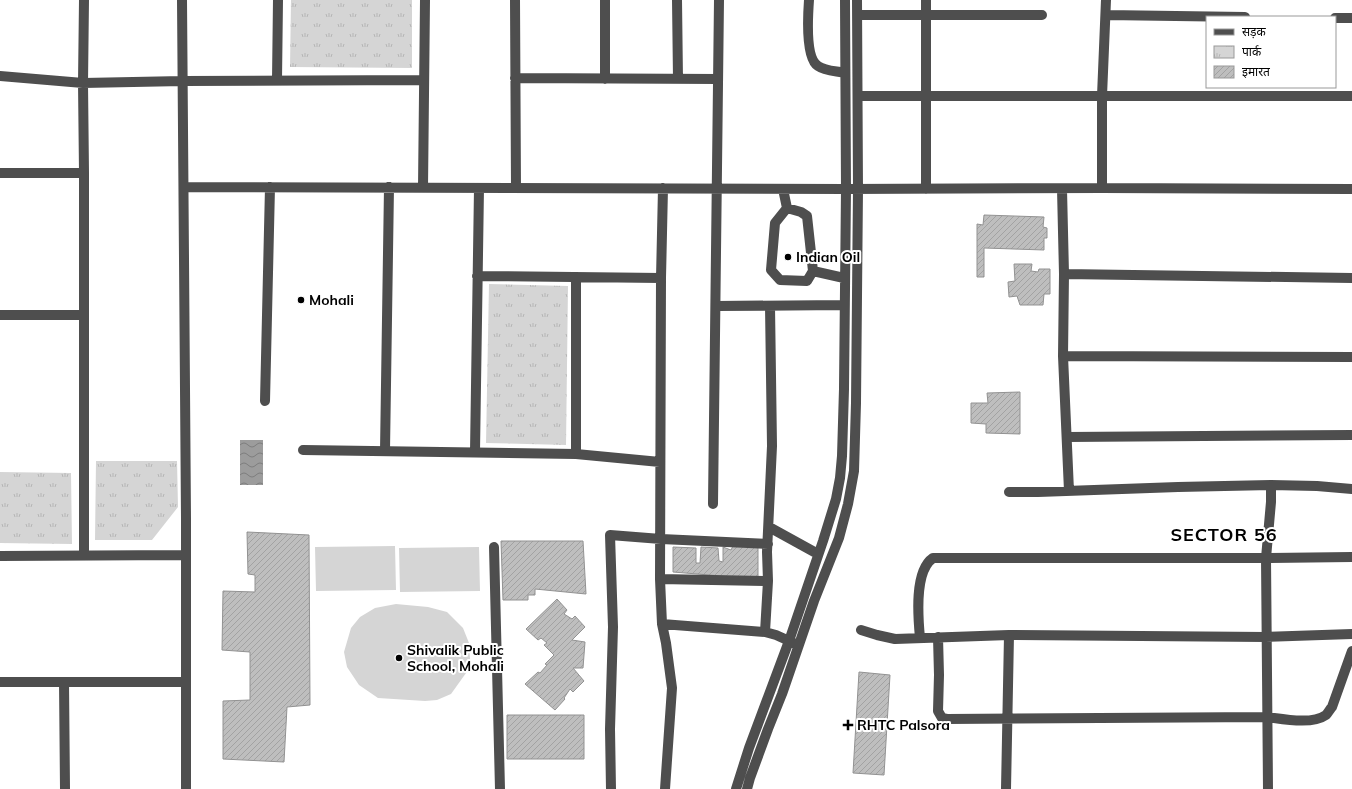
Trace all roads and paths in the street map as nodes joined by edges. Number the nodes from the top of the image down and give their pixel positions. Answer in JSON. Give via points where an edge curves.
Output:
{"nodes":[{"id":1,"x":84,"y":0,"type":"edge"},
{"id":2,"x":182,"y":0,"type":"edge"},
{"id":3,"x":278,"y":0,"type":"edge"},
{"id":4,"x":425,"y":0,"type":"edge"},
{"id":5,"x":515,"y":0,"type":"edge"},
{"id":6,"x":605,"y":0,"type":"edge"},
{"id":7,"x":677,"y":0,"type":"edge"},
{"id":8,"x":719,"y":0,"type":"edge"},
{"id":9,"x":809,"y":0,"type":"edge"},
{"id":10,"x":845,"y":0,"type":"edge"},
{"id":11,"x":858,"y":0,"type":"edge"},
{"id":12,"x":926,"y":0,"type":"edge"},
{"id":13,"x":1106,"y":0,"type":"edge"},
{"id":14,"x":858,"y":15,"type":"junction"},
{"id":15,"x":1106,"y":15,"type":"junction"},
{"id":16,"x":926,"y":16,"type":"junction"},
{"id":17,"x":1042,"y":16,"type":"dead end"},
{"id":18,"x":1206,"y":16,"type":"edge"},
{"id":19,"x":1336,"y":18,"type":"edge"},
{"id":20,"x":1352,"y":18,"type":"edge"},
{"id":21,"x":845,"y":73,"type":"junction"},
{"id":22,"x":0,"y":76,"type":"edge"},
{"id":23,"x":515,"y":78,"type":"junction"},
{"id":24,"x":605,"y":79,"type":"junction"},
{"id":25,"x":678,"y":79,"type":"junction"},
{"id":26,"x":718,"y":79,"type":"junction"},
{"id":27,"x":277,"y":80,"type":"junction"},
{"id":28,"x":424,"y":80,"type":"junction"},
{"id":29,"x":183,"y":81,"type":"junction"},
{"id":30,"x":83,"y":83,"type":"junction"},
{"id":31,"x":858,"y":96,"type":"junction"},
{"id":32,"x":926,"y":96,"type":"junction"},
{"id":33,"x":1102,"y":96,"type":"junction"},
{"id":34,"x":1352,"y":96,"type":"edge"},
{"id":35,"x":0,"y":173,"type":"edge"},
{"id":36,"x":84,"y":173,"type":"junction"},
{"id":37,"x":184,"y":187,"type":"junction"},
{"id":38,"x":270,"y":187,"type":"junction"},
{"id":39,"x":389,"y":188,"type":"junction"},
{"id":40,"x":423,"y":188,"type":"junction"},
{"id":41,"x":479,"y":188,"type":"junction"},
{"id":42,"x":516,"y":188,"type":"junction"},
{"id":43,"x":663,"y":188,"type":"junction"},
{"id":44,"x":1102,"y":188,"type":"junction"},
{"id":45,"x":1352,"y":188,"type":"edge"},
{"id":46,"x":717,"y":189,"type":"junction"},
{"id":47,"x":783,"y":189,"type":"junction"},
{"id":48,"x":846,"y":189,"type":"junction"},
{"id":49,"x":858,"y":189,"type":"junction"},
{"id":50,"x":926,"y":189,"type":"junction"},
{"id":51,"x":1062,"y":189,"type":"junction"},
{"id":52,"x":787,"y":208,"type":"junction"},
{"id":53,"x":813,"y":271,"type":"junction"},
{"id":54,"x":1064,"y":274,"type":"junction"},
{"id":55,"x":477,"y":276,"type":"junction"},
{"id":56,"x":576,"y":277,"type":"junction"},
{"id":57,"x":661,"y":278,"type":"junction"},
{"id":58,"x":844,"y":278,"type":"junction"},
{"id":59,"x":1352,"y":278,"type":"edge"},
{"id":60,"x":844,"y":305,"type":"junction"},
{"id":61,"x":716,"y":306,"type":"junction"},
{"id":62,"x":770,"y":306,"type":"junction"},
{"id":63,"x":0,"y":315,"type":"edge"},
{"id":64,"x":84,"y":315,"type":"junction"},
{"id":65,"x":1063,"y":356,"type":"junction"},
{"id":66,"x":1352,"y":357,"type":"edge"},
{"id":67,"x":265,"y":401,"type":"dead end"},
{"id":68,"x":1352,"y":435,"type":"edge"},
{"id":69,"x":1067,"y":437,"type":"junction"},
{"id":70,"x":303,"y":450,"type":"dead end"},
{"id":71,"x":385,"y":451,"type":"junction"},
{"id":72,"x":475,"y":452,"type":"junction"},
{"id":73,"x":576,"y":454,"type":"junction"},
{"id":74,"x":660,"y":462,"type":"junction"},
{"id":75,"x":1271,"y":485,"type":"junction"},
{"id":76,"x":1352,"y":489,"type":"edge"},
{"id":77,"x":1069,"y":490,"type":"junction"},
{"id":78,"x":1009,"y":492,"type":"dead end"},
{"id":79,"x":713,"y":504,"type":"dead end"},
{"id":80,"x":769,"y":526,"type":"junction"},
{"id":81,"x":661,"y":539,"type":"junction"},
{"id":82,"x":768,"y":544,"type":"junction"},
{"id":83,"x":494,"y":547,"type":"dead end"},
{"id":84,"x":818,"y":554,"type":"junction"},
{"id":85,"x":185,"y":555,"type":"junction"},
{"id":86,"x":0,"y":556,"type":"edge"},
{"id":87,"x":84,"y":556,"type":"junction"},
{"id":88,"x":1352,"y":557,"type":"edge"},
{"id":89,"x":1266,"y":558,"type":"junction"},
{"id":90,"x":660,"y":578,"type":"junction"},
{"id":91,"x":768,"y":581,"type":"junction"},
{"id":92,"x":662,"y":624,"type":"junction"},
{"id":93,"x":861,"y":630,"type":"dead end"},
{"id":94,"x":765,"y":632,"type":"junction"},
{"id":95,"x":1352,"y":634,"type":"edge"},
{"id":96,"x":1008,"y":635,"type":"junction"},
{"id":97,"x":1266,"y":636,"type":"junction"},
{"id":98,"x":938,"y":637,"type":"junction"},
{"id":99,"x":920,"y":638,"type":"junction"},
{"id":100,"x":789,"y":641,"type":"junction"},
{"id":101,"x":800,"y":645,"type":"junction"},
{"id":102,"x":1352,"y":651,"type":"edge"},
{"id":103,"x":0,"y":682,"type":"edge"},
{"id":104,"x":64,"y":682,"type":"junction"},
{"id":105,"x":186,"y":682,"type":"junction"},
{"id":106,"x":1267,"y":717,"type":"junction"},
{"id":107,"x":1007,"y":718,"type":"junction"},
{"id":108,"x":65,"y":789,"type":"edge"},
{"id":109,"x":186,"y":789,"type":"edge"},
{"id":110,"x":500,"y":789,"type":"edge"},
{"id":111,"x":611,"y":789,"type":"edge"},
{"id":112,"x":665,"y":789,"type":"edge"},
{"id":113,"x":736,"y":789,"type":"edge"},
{"id":114,"x":747,"y":789,"type":"edge"},
{"id":115,"x":1006,"y":789,"type":"edge"},
{"id":116,"x":1268,"y":789,"type":"edge"}],
"edges":[{"from":1,"to":30,"type":"street"},
{"from":2,"to":29,"type":"street"},
{"from":3,"to":27,"type":"street"},
{"from":4,"to":28,"type":"street"},
{"from":5,"to":23,"type":"street"},
{"from":6,"to":24,"type":"street"},
{"from":7,"to":25,"type":"street"},
{"from":8,"to":26,"type":"street"},
{"from":9,"to":21,"type":"street","via":[[807,29],[812,58],[819,67]]},
{"from":10,"to":21,"type":"street"},
{"from":11,"to":14,"type":"street"},
{"from":12,"to":16,"type":"street"},
{"from":13,"to":15,"type":"street"},
{"from":14,"to":16,"type":"street"},
{"from":14,"to":31,"type":"street"},
{"from":15,"to":18,"type":"street"},
{"from":15,"to":33,"type":"street"},
{"from":16,"to":17,"type":"street"},
{"from":16,"to":32,"type":"street"},
{"from":19,"to":20,"type":"street"},
{"from":21,"to":48,"type":"street"},
{"from":22,"to":30,"type":"street"},
{"from":23,"to":24,"type":"street"},
{"from":23,"to":42,"type":"street"},
{"from":24,"to":25,"type":"street"},
{"from":25,"to":26,"type":"street"},
{"from":26,"to":46,"type":"street"},
{"from":27,"to":28,"type":"street"},
{"from":27,"to":29,"type":"street"},
{"from":28,"to":40,"type":"street"},
{"from":29,"to":30,"type":"street"},
{"from":29,"to":37,"type":"street"},
{"from":30,"to":36,"type":"street"},
{"from":31,"to":32,"type":"street"},
{"from":31,"to":49,"type":"street"},
{"from":32,"to":33,"type":"street"},
{"from":32,"to":50,"type":"street"},
{"from":33,"to":34,"type":"street"},
{"from":33,"to":44,"type":"street"},
{"from":35,"to":36,"type":"street"},
{"from":36,"to":64,"type":"street"},
{"from":37,"to":38,"type":"street"},
{"from":37,"to":85,"type":"street"},
{"from":38,"to":39,"type":"street"},
{"from":38,"to":67,"type":"street"},
{"from":39,"to":40,"type":"street"},
{"from":39,"to":71,"type":"street"},
{"from":40,"to":41,"type":"street"},
{"from":41,"to":42,"type":"street"},
{"from":41,"to":55,"type":"street"},
{"from":42,"to":43,"type":"street"},
{"from":43,"to":46,"type":"street"},
{"from":43,"to":57,"type":"street"},
{"from":44,"to":45,"type":"street"},
{"from":44,"to":51,"type":"street"},
{"from":46,"to":47,"type":"street"},
{"from":46,"to":61,"type":"street"},
{"from":47,"to":48,"type":"street"},
{"from":47,"to":52,"type":"street"},
{"from":48,"to":49,"type":"street"},
{"from":48,"to":58,"type":"street"},
{"from":49,"to":50,"type":"street"},
{"from":49,"to":101,"type":"street","via":[[854,470],[839,538]]},
{"from":50,"to":51,"type":"street"},
{"from":51,"to":54,"type":"street"},
{"from":52,"to":53,"type":"street","via":[[807,216]]},
{"from":52,"to":53,"type":"street","via":[[775,223],[771,270],[780,280],[807,281]]},
{"from":53,"to":58,"type":"street"},
{"from":54,"to":59,"type":"street"},
{"from":54,"to":65,"type":"street"},
{"from":55,"to":56,"type":"street"},
{"from":55,"to":72,"type":"street"},
{"from":56,"to":57,"type":"street"},
{"from":56,"to":73,"type":"street"},
{"from":57,"to":74,"type":"street"},
{"from":58,"to":60,"type":"street"},
{"from":60,"to":62,"type":"street"},
{"from":60,"to":84,"type":"street","via":[[842,456],[836,499]]},
{"from":61,"to":62,"type":"street"},
{"from":61,"to":79,"type":"street"},
{"from":62,"to":80,"type":"street","via":[[772,446]]},
{"from":63,"to":64,"type":"street"},
{"from":64,"to":87,"type":"street"},
{"from":65,"to":66,"type":"street"},
{"from":65,"to":69,"type":"street"},
{"from":68,"to":69,"type":"street"},
{"from":69,"to":77,"type":"street"},
{"from":70,"to":71,"type":"street"},
{"from":71,"to":72,"type":"street"},
{"from":72,"to":73,"type":"street"},
{"from":73,"to":74,"type":"street"},
{"from":74,"to":81,"type":"street"},
{"from":75,"to":76,"type":"street"},
{"from":75,"to":77,"type":"street"},
{"from":75,"to":89,"type":"street"},
{"from":77,"to":78,"type":"street"},
{"from":80,"to":82,"type":"street"},
{"from":80,"to":84,"type":"street"},
{"from":81,"to":82,"type":"street"},
{"from":81,"to":90,"type":"street"},
{"from":81,"to":111,"type":"street","via":[[610,535],[613,627]]},
{"from":82,"to":91,"type":"street"},
{"from":83,"to":110,"type":"street"},
{"from":84,"to":100,"type":"street"},
{"from":85,"to":87,"type":"street"},
{"from":85,"to":105,"type":"street"},
{"from":86,"to":87,"type":"street"},
{"from":88,"to":89,"type":"street"},
{"from":89,"to":97,"type":"street"},
{"from":89,"to":99,"type":"street","via":[[933,558],[927,562],[921,578],[918,622]]},
{"from":90,"to":91,"type":"street"},
{"from":90,"to":92,"type":"street"},
{"from":91,"to":94,"type":"street"},
{"from":92,"to":94,"type":"street"},
{"from":92,"to":112,"type":"street","via":[[672,688]]},
{"from":93,"to":99,"type":"street","via":[[896,638]]},
{"from":94,"to":100,"type":"street"},
{"from":95,"to":97,"type":"street"},
{"from":96,"to":97,"type":"street"},
{"from":96,"to":98,"type":"street"},
{"from":96,"to":107,"type":"street"},
{"from":97,"to":106,"type":"street"},
{"from":98,"to":99,"type":"street"},
{"from":98,"to":107,"type":"street","via":[[939,715],[947,719]]},
{"from":100,"to":101,"type":"street"},
{"from":100,"to":113,"type":"street"},
{"from":101,"to":114,"type":"street"},
{"from":102,"to":106,"type":"street","via":[[1332,707],[1326,714],[1311,720]]},
{"from":103,"to":104,"type":"street"},
{"from":104,"to":105,"type":"street"},
{"from":104,"to":108,"type":"street"},
{"from":105,"to":109,"type":"street"},
{"from":106,"to":107,"type":"street"},
{"from":106,"to":116,"type":"street"},
{"from":107,"to":115,"type":"street"}]}
